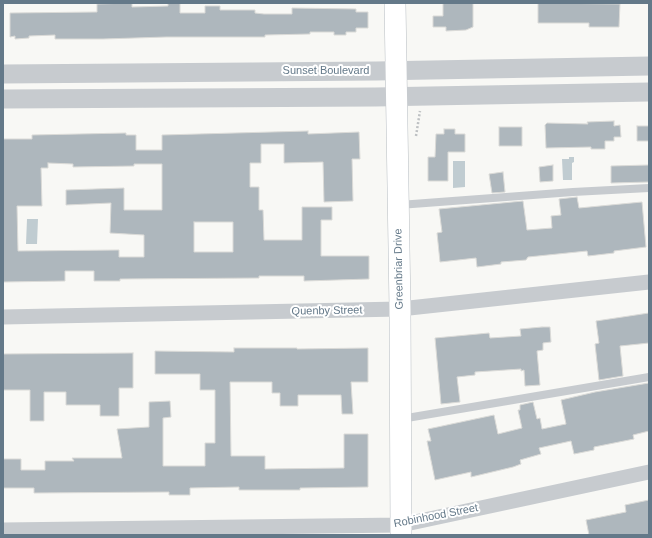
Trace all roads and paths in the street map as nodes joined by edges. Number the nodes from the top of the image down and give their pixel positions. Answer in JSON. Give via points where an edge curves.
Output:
{"nodes":[{"id":1,"x":394,"y":3,"type":"edge"},
{"id":2,"x":649,"y":66,"type":"edge"},
{"id":3,"x":395,"y":71,"type":"junction"},
{"id":4,"x":3,"y":74,"type":"edge"},
{"id":5,"x":649,"y":92,"type":"edge"},
{"id":6,"x":397,"y":96,"type":"junction"},
{"id":7,"x":3,"y":99,"type":"edge"},
{"id":8,"x":649,"y":188,"type":"edge"},
{"id":9,"x":398,"y":205,"type":"junction"},
{"id":10,"x":649,"y":282,"type":"edge"},
{"id":11,"x":400,"y":310,"type":"junction"},
{"id":12,"x":3,"y":317,"type":"edge"},
{"id":13,"x":649,"y":377,"type":"edge"},
{"id":14,"x":400,"y":419,"type":"junction"},
{"id":15,"x":649,"y":472,"type":"edge"},
{"id":16,"x":3,"y":530,"type":"edge"},
{"id":17,"x":401,"y":530,"type":"edge"}],
"edges":[{"from":1,"to":3,"type":"main road","name":"Greenbriar Drive"},
{"from":2,"to":3,"type":"street","name":"Sunset Boulevard"},
{"from":3,"to":4,"type":"street","name":"Sunset Boulevard"},
{"from":3,"to":6,"type":"main road","name":"Greenbriar Drive"},
{"from":5,"to":6,"type":"street"},
{"from":6,"to":7,"type":"street"},
{"from":6,"to":9,"type":"main road","name":"Greenbriar Drive"},
{"from":8,"to":9,"type":"lane"},
{"from":9,"to":11,"type":"main road","name":"Greenbriar Drive"},
{"from":10,"to":11,"type":"street","name":"Quenby Street"},
{"from":11,"to":12,"type":"street","name":"Quenby Street"},
{"from":11,"to":14,"type":"main road","name":"Greenbriar Drive"},
{"from":13,"to":14,"type":"lane"},
{"from":14,"to":17,"type":"main road","name":"Greenbriar Drive"},
{"from":15,"to":17,"type":"street","name":"Robinhood Street"},
{"from":16,"to":17,"type":"street","name":"Robinhood Street"}]}
